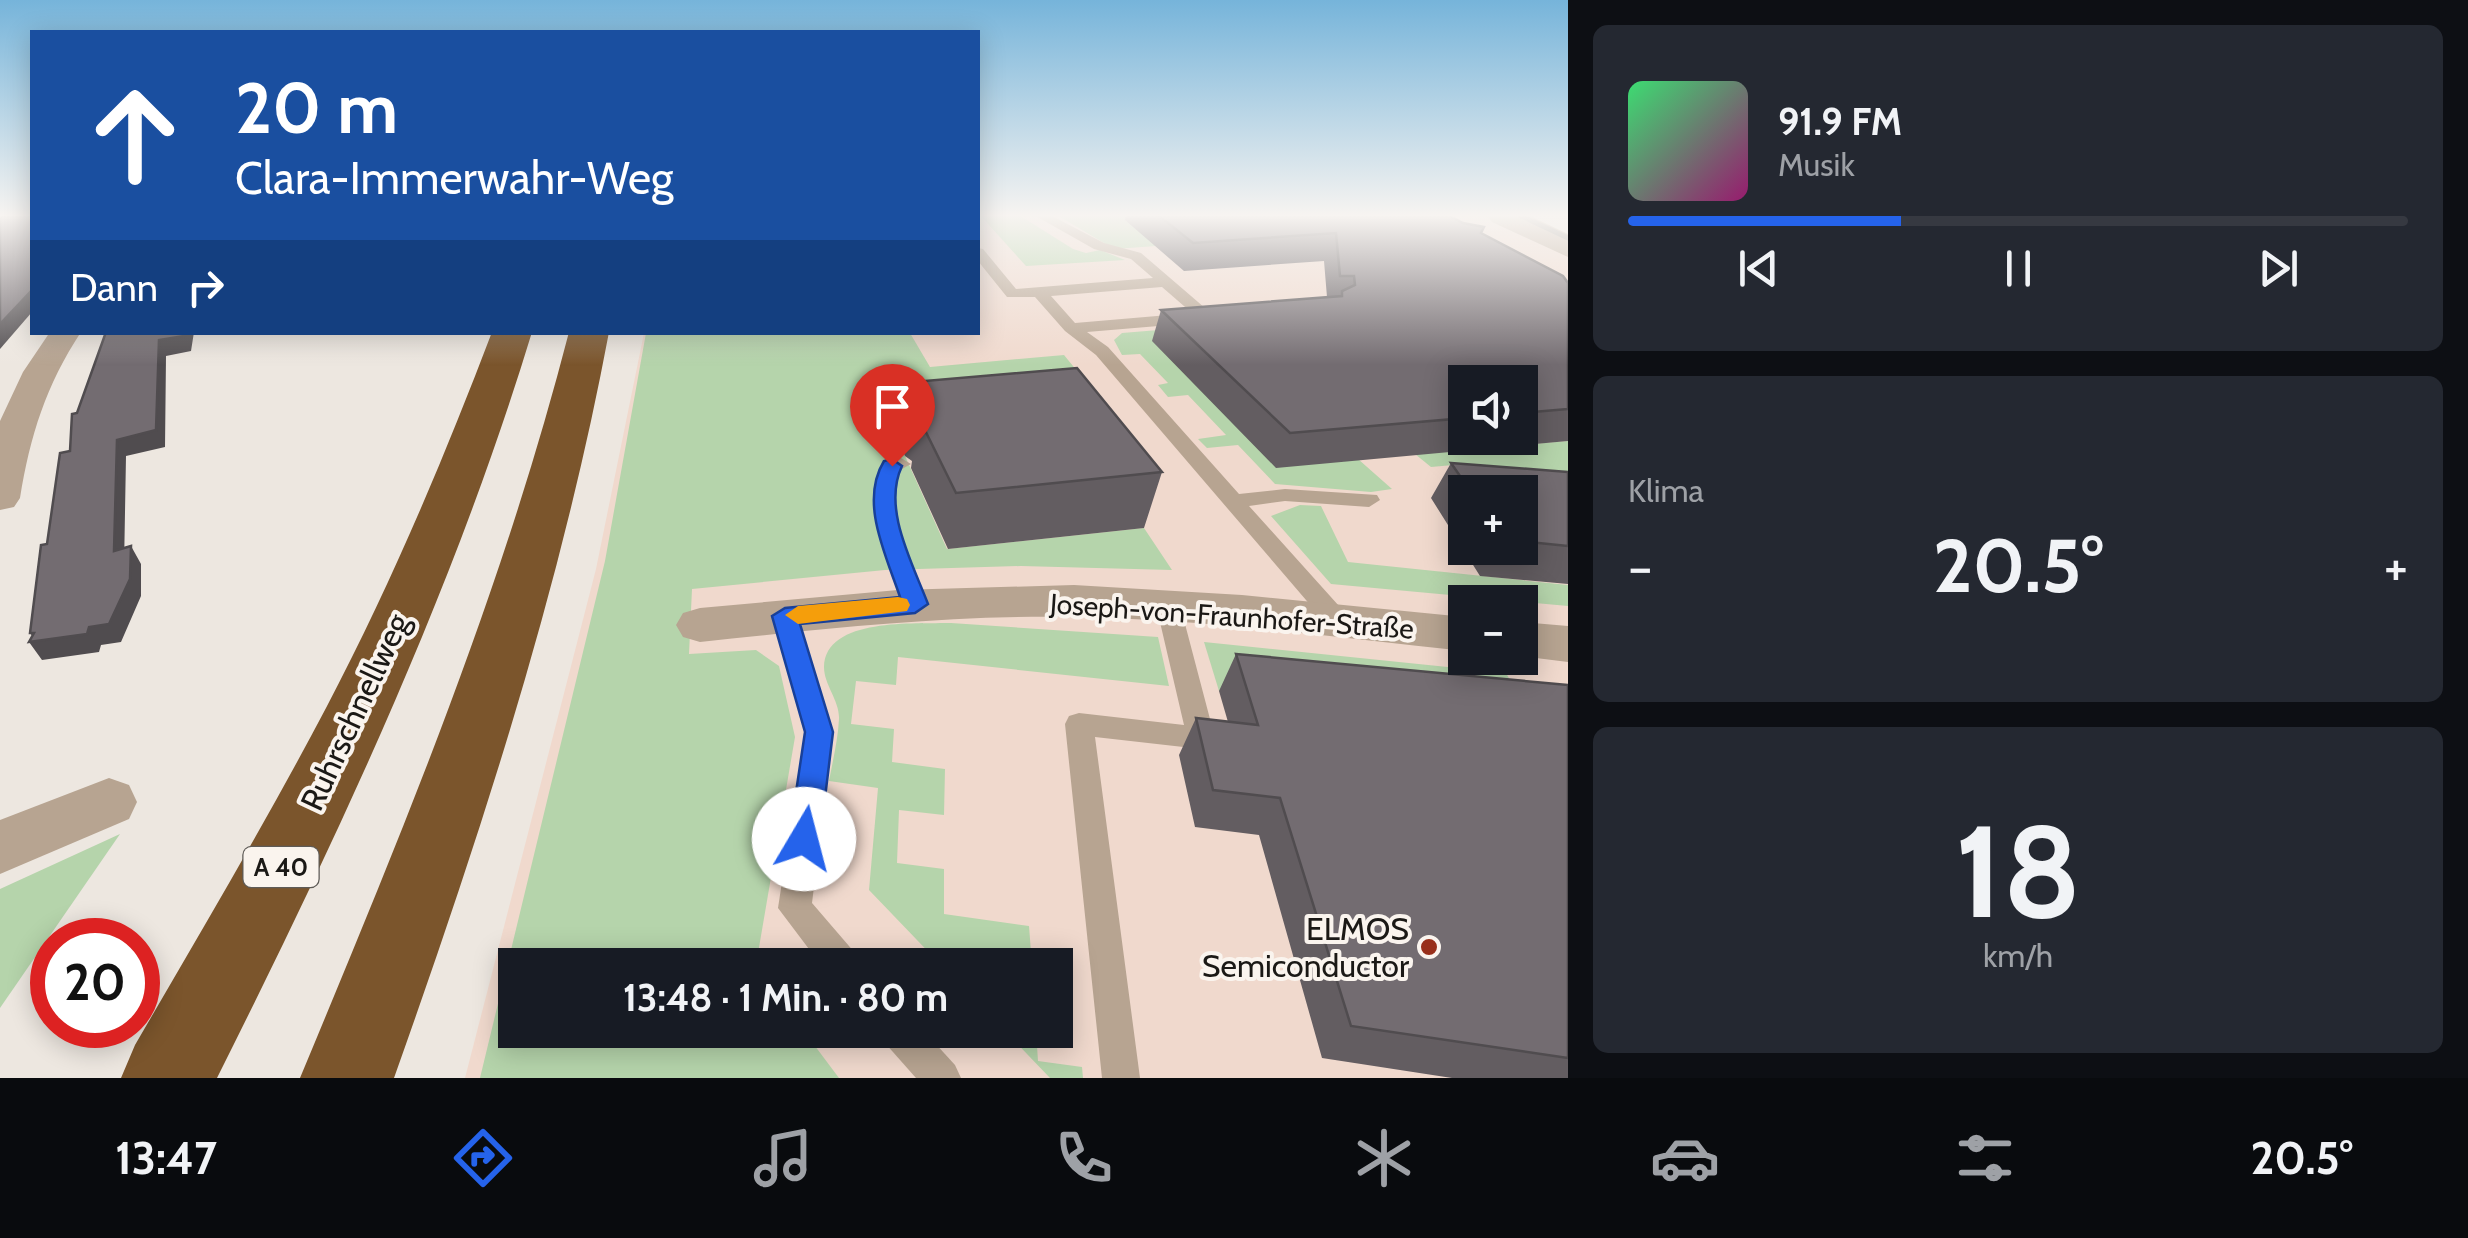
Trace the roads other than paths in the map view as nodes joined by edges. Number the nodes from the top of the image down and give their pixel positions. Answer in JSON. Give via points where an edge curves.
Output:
{"nodes":[{"id":1,"x":989,"y":265,"type":"edge"},
{"id":2,"x":1147,"y":265,"type":"edge"},
{"id":3,"x":1166,"y":282,"type":"junction"},
{"id":4,"x":1039,"y":292,"type":"junction"},
{"id":5,"x":1206,"y":317,"type":"junction"},
{"id":6,"x":1228,"y":321,"type":"edge"},
{"id":7,"x":1070,"y":328,"type":"junction"},
{"id":8,"x":64,"y":335,"type":"edge"},
{"id":9,"x":511,"y":335,"type":"edge"},
{"id":10,"x":588,"y":335,"type":"edge"},
{"id":11,"x":901,"y":464,"type":"dead end"},
{"id":12,"x":0,"y":498,"type":"edge"},
{"id":13,"x":1369,"y":500,"type":"dead end"},
{"id":14,"x":1234,"y":501,"type":"junction"},
{"id":15,"x":915,"y":604,"type":"junction"},
{"id":16,"x":1168,"y":605,"type":"junction"},
{"id":17,"x":785,"y":616,"type":"junction"},
{"id":18,"x":1339,"y":622,"type":"junction"},
{"id":19,"x":700,"y":625,"type":"dead end"},
{"id":20,"x":1448,"y":632,"type":"edge"},
{"id":21,"x":1538,"y":641,"type":"edge"},
{"id":22,"x":1568,"y":644,"type":"edge"},
{"id":23,"x":109,"y":802,"type":"dead end"},
{"id":24,"x":0,"y":847,"type":"edge"},
{"id":25,"x":829,"y":948,"type":"edge"},
{"id":26,"x":392,"y":964,"type":"junction"},
{"id":27,"x":914,"y":1048,"type":"edge"},
{"id":28,"x":168,"y":1078,"type":"edge"},
{"id":29,"x":347,"y":1078,"type":"edge"},
{"id":30,"x":373,"y":1078,"type":"edge"},
{"id":31,"x":942,"y":1078,"type":"edge"},
{"id":32,"x":1121,"y":1078,"type":"edge"}],
"edges":[{"from":1,"to":4,"type":"lane","via":[[1012,294]]},
{"from":2,"to":3,"type":"lane"},
{"from":3,"to":4,"type":"lane"},
{"from":3,"to":5,"type":"lane"},
{"from":4,"to":7,"type":"lane"},
{"from":5,"to":6,"type":"lane"},
{"from":5,"to":7,"type":"lane"},
{"from":7,"to":14,"type":"lane","via":[[1102,351]]},
{"from":8,"to":12,"type":"street","via":[[31,382]]},
{"from":9,"to":28,"type":"highway","name":"Ruhrschnellweg","number":"A 40","via":[[454,495],[385,652],[290,852]]},
{"from":10,"to":26,"type":"highway","via":[[556,480],[506,642]]},
{"from":11,"to":15,"type":"lane","via":[[892,466],[883,483],[888,528]]},
{"from":13,"to":14,"type":"lane","via":[[1286,495]]},
{"from":14,"to":18,"type":"lane"},
{"from":15,"to":16,"type":"street","name":"Joseph-von-Fraunhofer-Straße"},
{"from":15,"to":17,"type":"street","name":"Joseph-von-Fraunhofer-Straße"},
{"from":16,"to":18,"type":"street","name":"Joseph-von-Fraunhofer-Straße"},
{"from":16,"to":32,"type":"lane","via":[[1201,738],[1079,724]]},
{"from":17,"to":19,"type":"street","name":"Joseph-von-Fraunhofer-Straße"},
{"from":17,"to":25,"type":"lane","via":[[819,732],[795,908]]},
{"from":18,"to":20,"type":"street","name":"Joseph-von-Fraunhofer-Straße"},
{"from":21,"to":22,"type":"street"},
{"from":23,"to":24,"type":"street"},
{"from":26,"to":29,"type":"highway"},
{"from":26,"to":30,"type":"highway"},
{"from":27,"to":31,"type":"lane"}]}
